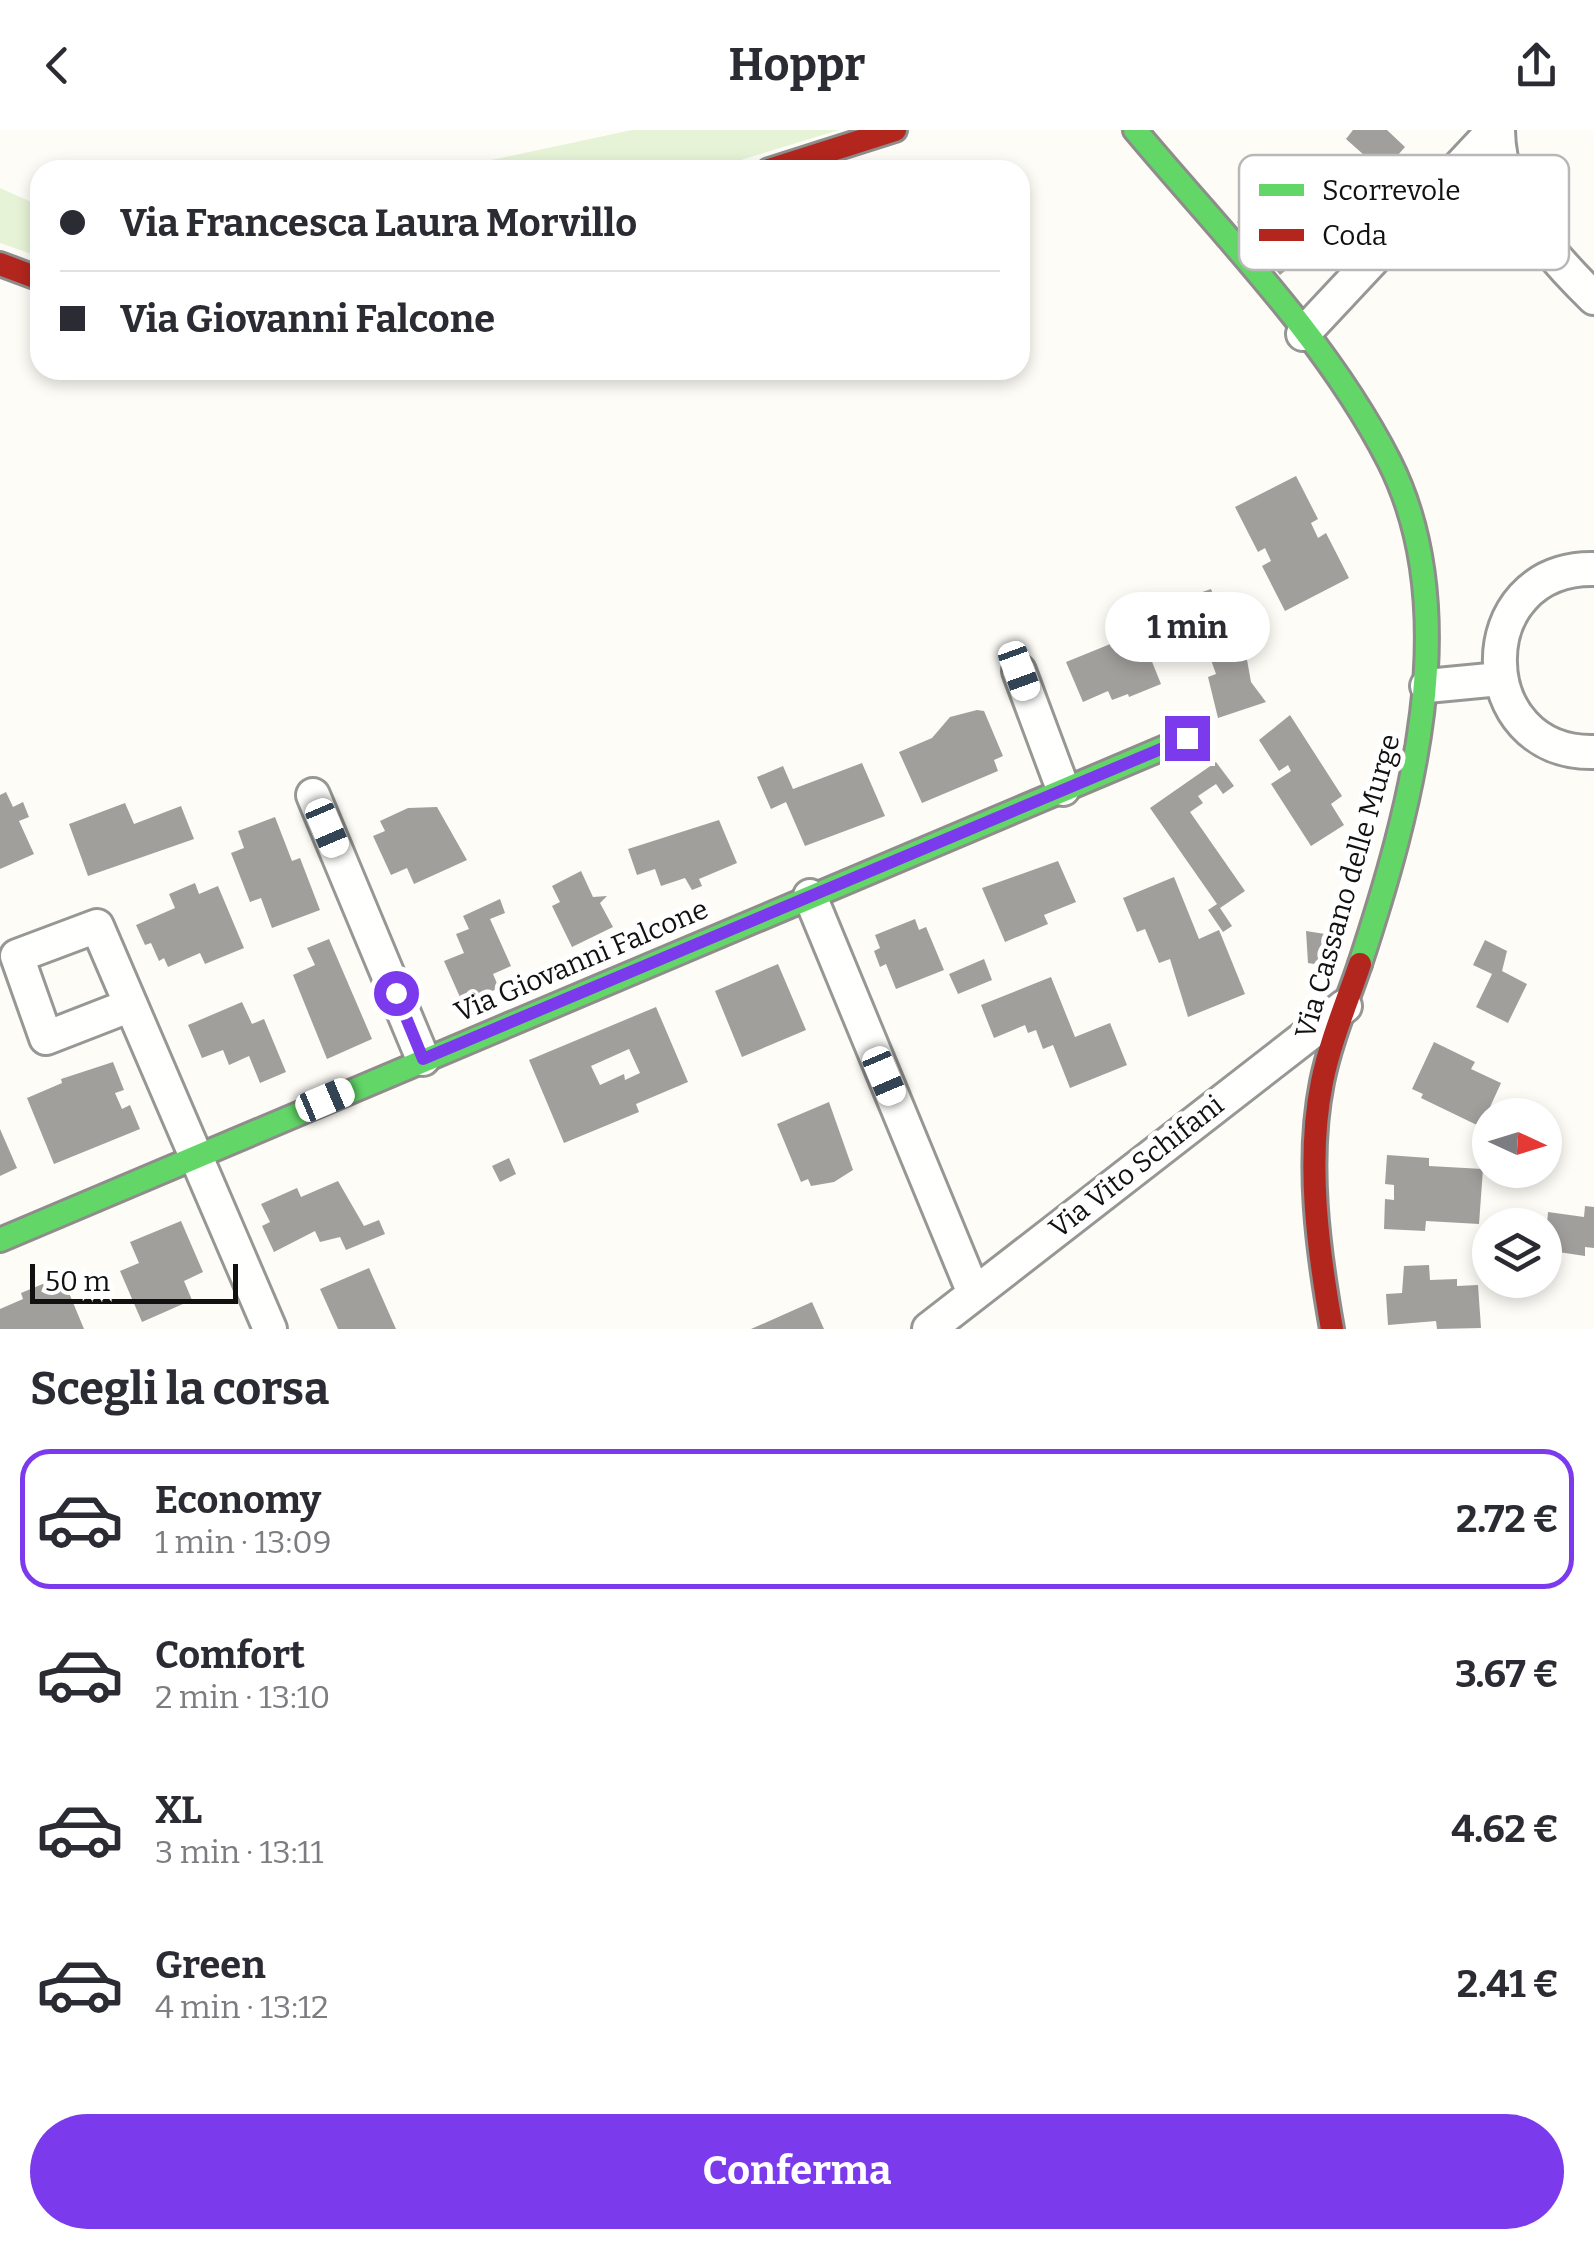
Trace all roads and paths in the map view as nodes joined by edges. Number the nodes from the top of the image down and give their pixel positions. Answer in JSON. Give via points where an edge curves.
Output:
{"nodes":[{"id":1,"x":895,"y":130,"type":"edge"},
{"id":2,"x":1135,"y":130,"type":"edge"},
{"id":3,"x":1496,"y":130,"type":"edge"},
{"id":4,"x":1472,"y":155,"type":"edge"},
{"id":5,"x":1500,"y":155,"type":"edge"},
{"id":6,"x":801,"y":160,"type":"edge"},
{"id":7,"x":1239,"y":256,"type":"edge"},
{"id":8,"x":0,"y":264,"type":"edge"},
{"id":9,"x":1569,"y":268,"type":"edge"},
{"id":10,"x":1250,"y":270,"type":"edge"},
{"id":11,"x":1364,"y":270,"type":"edge"},
{"id":12,"x":30,"y":275,"type":"edge"},
{"id":13,"x":1594,"y":298,"type":"edge"},
{"id":14,"x":1303,"y":334,"type":"junction"},
{"id":15,"x":1594,"y":568,"type":"edge"},
{"id":16,"x":1019,"y":671,"type":"dead end"},
{"id":17,"x":1500,"y":679,"type":"junction"},
{"id":18,"x":1427,"y":686,"type":"junction"},
{"id":19,"x":1187,"y":738,"type":"dead end"},
{"id":20,"x":1594,"y":752,"type":"edge"},
{"id":21,"x":1063,"y":789,"type":"junction"},
{"id":22,"x":313,"y":794,"type":"dead end"},
{"id":23,"x":810,"y":896,"type":"junction"},
{"id":24,"x":131,"y":1005,"type":"dead end"},
{"id":25,"x":1345,"y":1006,"type":"junction"},
{"id":26,"x":423,"y":1059,"type":"junction"},
{"id":27,"x":195,"y":1155,"type":"junction"},
{"id":28,"x":0,"y":1240,"type":"edge"},
{"id":29,"x":974,"y":1291,"type":"junction"},
{"id":30,"x":270,"y":1329,"type":"edge"},
{"id":31,"x":929,"y":1329,"type":"edge"},
{"id":32,"x":1332,"y":1329,"type":"edge"}],
"edges":[{"from":1,"to":6,"type":"street"},
{"from":2,"to":7,"type":"street","name":"Via Cassano delle Murge"},
{"from":3,"to":4,"type":"street"},
{"from":3,"to":5,"type":"street"},
{"from":8,"to":12,"type":"street"},
{"from":9,"to":13,"type":"street"},
{"from":10,"to":14,"type":"street","name":"Via Cassano delle Murge"},
{"from":11,"to":14,"type":"street"},
{"from":14,"to":18,"type":"street","name":"Via Cassano delle Murge","via":[[1390,462],[1420,550]]},
{"from":15,"to":17,"type":"street","via":[[1548,577],[1524,595],[1498,648]]},
{"from":16,"to":21,"type":"street"},
{"from":17,"to":18,"type":"street"},
{"from":17,"to":20,"type":"street","via":[[1511,708],[1532,732],[1559,747]]},
{"from":18,"to":25,"type":"street","name":"Via Cassano delle Murge","via":[[1422,744]]},
{"from":19,"to":21,"type":"street","name":"Via Giovanni Falcone"},
{"from":21,"to":23,"type":"street","name":"Via Giovanni Falcone"},
{"from":22,"to":26,"type":"street"},
{"from":23,"to":26,"type":"street","name":"Via Giovanni Falcone"},
{"from":23,"to":29,"type":"street"},
{"from":24,"to":27,"type":"street"},
{"from":25,"to":29,"type":"street","name":"Via Vito Schifani"},
{"from":25,"to":32,"type":"street","name":"Via Cassano delle Murge","via":[[1322,1082],[1312,1175]]},
{"from":26,"to":27,"type":"street","name":"Via Giovanni Falcone"},
{"from":27,"to":28,"type":"street","name":"Via Giovanni Falcone"},
{"from":27,"to":30,"type":"street"},
{"from":29,"to":31,"type":"street","name":"Via Vito Schifani"}]}
